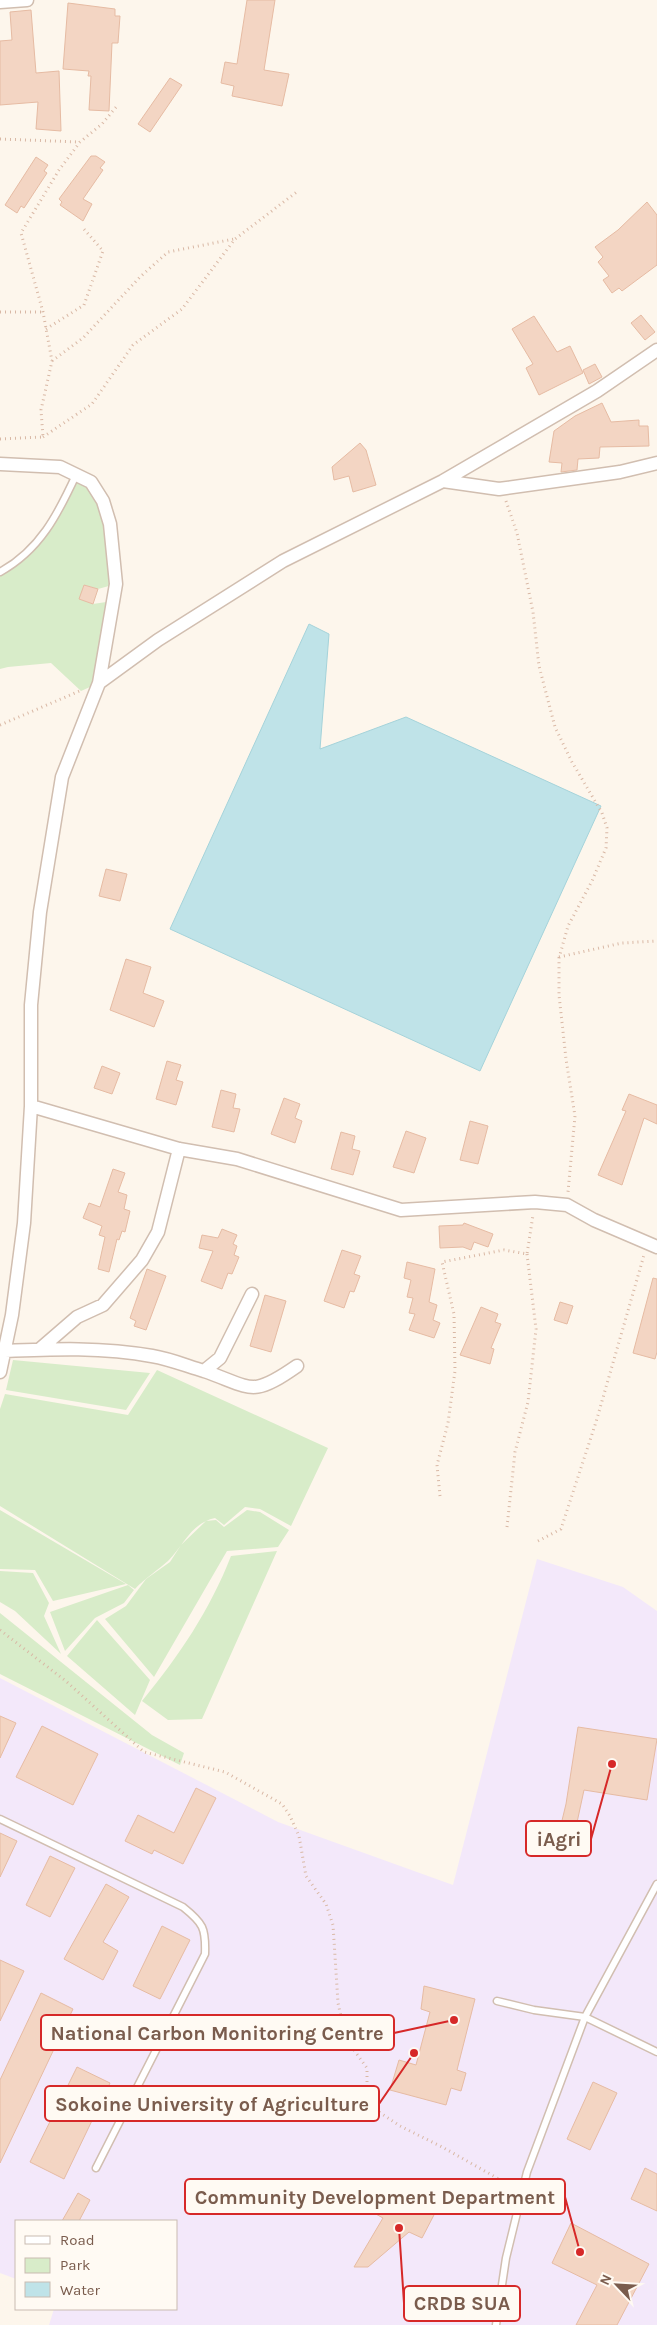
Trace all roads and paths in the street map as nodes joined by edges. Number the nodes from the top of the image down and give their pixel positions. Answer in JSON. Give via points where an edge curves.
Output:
{"nodes":[{"id":1,"x":26,"y":0,"type":"edge"},
{"id":2,"x":0,"y":2,"type":"edge"},
{"id":3,"x":116,"y":106,"type":"dead end"},
{"id":4,"x":0,"y":139,"type":"edge"},
{"id":5,"x":80,"y":142,"type":"junction"},
{"id":6,"x":298,"y":191,"type":"dead end"},
{"id":7,"x":83,"y":228,"type":"dead end"},
{"id":8,"x":235,"y":239,"type":"junction"},
{"id":9,"x":0,"y":312,"type":"edge"},
{"id":10,"x":43,"y":312,"type":"junction"},
{"id":11,"x":46,"y":329,"type":"junction"},
{"id":12,"x":657,"y":350,"type":"edge"},
{"id":13,"x":52,"y":361,"type":"junction"},
{"id":14,"x":43,"y":438,"type":"junction"},
{"id":15,"x":0,"y":439,"type":"edge"},
{"id":16,"x":657,"y":462,"type":"edge"},
{"id":17,"x":0,"y":464,"type":"edge"},
{"id":18,"x":76,"y":475,"type":"junction"},
{"id":19,"x":444,"y":481,"type":"junction"},
{"id":20,"x":499,"y":489,"type":"junction"},
{"id":21,"x":0,"y":572,"type":"edge"},
{"id":22,"x":99,"y":683,"type":"junction"},
{"id":23,"x":0,"y":725,"type":"edge"},
{"id":24,"x":657,"y":942,"type":"edge"},
{"id":25,"x":559,"y":958,"type":"junction"},
{"id":26,"x":31,"y":1106,"type":"junction"},
{"id":27,"x":179,"y":1149,"type":"junction"},
{"id":28,"x":535,"y":1202,"type":"junction"},
{"id":29,"x":567,"y":1205,"type":"junction"},
{"id":30,"x":652,"y":1245,"type":"edge"},
{"id":31,"x":527,"y":1254,"type":"junction"},
{"id":32,"x":252,"y":1294,"type":"dead end"},
{"id":33,"x":40,"y":1349,"type":"junction"},
{"id":34,"x":5,"y":1351,"type":"junction"},
{"id":35,"x":297,"y":1366,"type":"dead end"},
{"id":36,"x":204,"y":1371,"type":"junction"},
{"id":37,"x":0,"y":1372,"type":"edge"},
{"id":38,"x":440,"y":1496,"type":"dead end"},
{"id":39,"x":508,"y":1527,"type":"dead end"},
{"id":40,"x":538,"y":1541,"type":"dead end"},
{"id":41,"x":0,"y":1630,"type":"edge"},
{"id":42,"x":0,"y":1819,"type":"edge"},
{"id":43,"x":657,"y":1884,"type":"edge"},
{"id":44,"x":497,"y":2001,"type":"dead end"},
{"id":45,"x":585,"y":2017,"type":"junction"},
{"id":46,"x":657,"y":2052,"type":"edge"},
{"id":47,"x":96,"y":2168,"type":"dead end"},
{"id":48,"x":522,"y":2192,"type":"junction"},
{"id":49,"x":496,"y":2325,"type":"edge"}],
"edges":[{"from":1,"to":2,"type":"street"},
{"from":3,"to":5,"type":"path","via":[[102,124]]},
{"from":4,"to":5,"type":"path"},
{"from":5,"to":10,"type":"path","via":[[21,233]]},
{"from":6,"to":8,"type":"path"},
{"from":7,"to":11,"type":"path","via":[[103,252],[84,305]]},
{"from":8,"to":13,"type":"path","via":[[168,252],[83,338]]},
{"from":8,"to":14,"type":"path","via":[[182,309],[133,344],[92,404]]},
{"from":9,"to":10,"type":"path"},
{"from":10,"to":11,"type":"path"},
{"from":11,"to":13,"type":"path"},
{"from":12,"to":19,"type":"street","via":[[597,391]]},
{"from":13,"to":14,"type":"path","via":[[41,410]]},
{"from":14,"to":15,"type":"path"},
{"from":16,"to":20,"type":"street","via":[[620,472]]},
{"from":17,"to":18,"type":"street","via":[[60,467]]},
{"from":18,"to":21,"type":"lane","via":[[60,509],[36,546]]},
{"from":18,"to":22,"type":"street","via":[[91,482],[103,501],[110,524],[116,584]]},
{"from":19,"to":20,"type":"street"},
{"from":19,"to":22,"type":"street","via":[[283,561],[158,640]]},
{"from":20,"to":25,"type":"path","via":[[517,533],[533,612],[539,666],[555,727],[607,828],[606,848],[568,926]]},
{"from":22,"to":23,"type":"path"},
{"from":22,"to":26,"type":"street","via":[[62,777],[40,912],[32,996]]},
{"from":24,"to":25,"type":"path","via":[[622,943]]},
{"from":25,"to":29,"type":"path","via":[[559,995],[575,1116]]},
{"from":26,"to":27,"type":"street"},
{"from":26,"to":34,"type":"street","via":[[24,1223]]},
{"from":27,"to":28,"type":"street","via":[[237,1159],[401,1210]]},
{"from":27,"to":33,"type":"street","via":[[158,1232],[142,1260],[104,1305],[77,1317]]},
{"from":28,"to":29,"type":"street"},
{"from":28,"to":31,"type":"path"},
{"from":29,"to":30,"type":"street"},
{"from":30,"to":40,"type":"path","via":[[561,1529]]},
{"from":31,"to":38,"type":"path","via":[[504,1250],[442,1262],[454,1314],[455,1371],[448,1423],[437,1465]]},
{"from":31,"to":39,"type":"path","via":[[536,1329],[528,1402],[515,1452]]},
{"from":32,"to":36,"type":"street","via":[[220,1358]]},
{"from":33,"to":34,"type":"street"},
{"from":33,"to":36,"type":"street","via":[[103,1350],[153,1356]]},
{"from":34,"to":37,"type":"street"},
{"from":35,"to":36,"type":"street","via":[[263,1387],[247,1388]]},
{"from":41,"to":48,"type":"path","via":[[67,1682],[144,1752],[225,1772],[282,1804],[299,1836],[306,1876],[326,1904],[334,1925],[338,2003],[346,2039],[368,2068],[368,2091],[376,2110]]},
{"from":42,"to":47,"type":"lane","via":[[183,1907],[198,1919],[206,1932],[205,1954]]},
{"from":43,"to":45,"type":"lane"},
{"from":44,"to":45,"type":"lane"},
{"from":45,"to":46,"type":"lane"},
{"from":45,"to":48,"type":"lane","via":[[526,2172]]},
{"from":48,"to":49,"type":"lane","via":[[506,2258]]}]}
